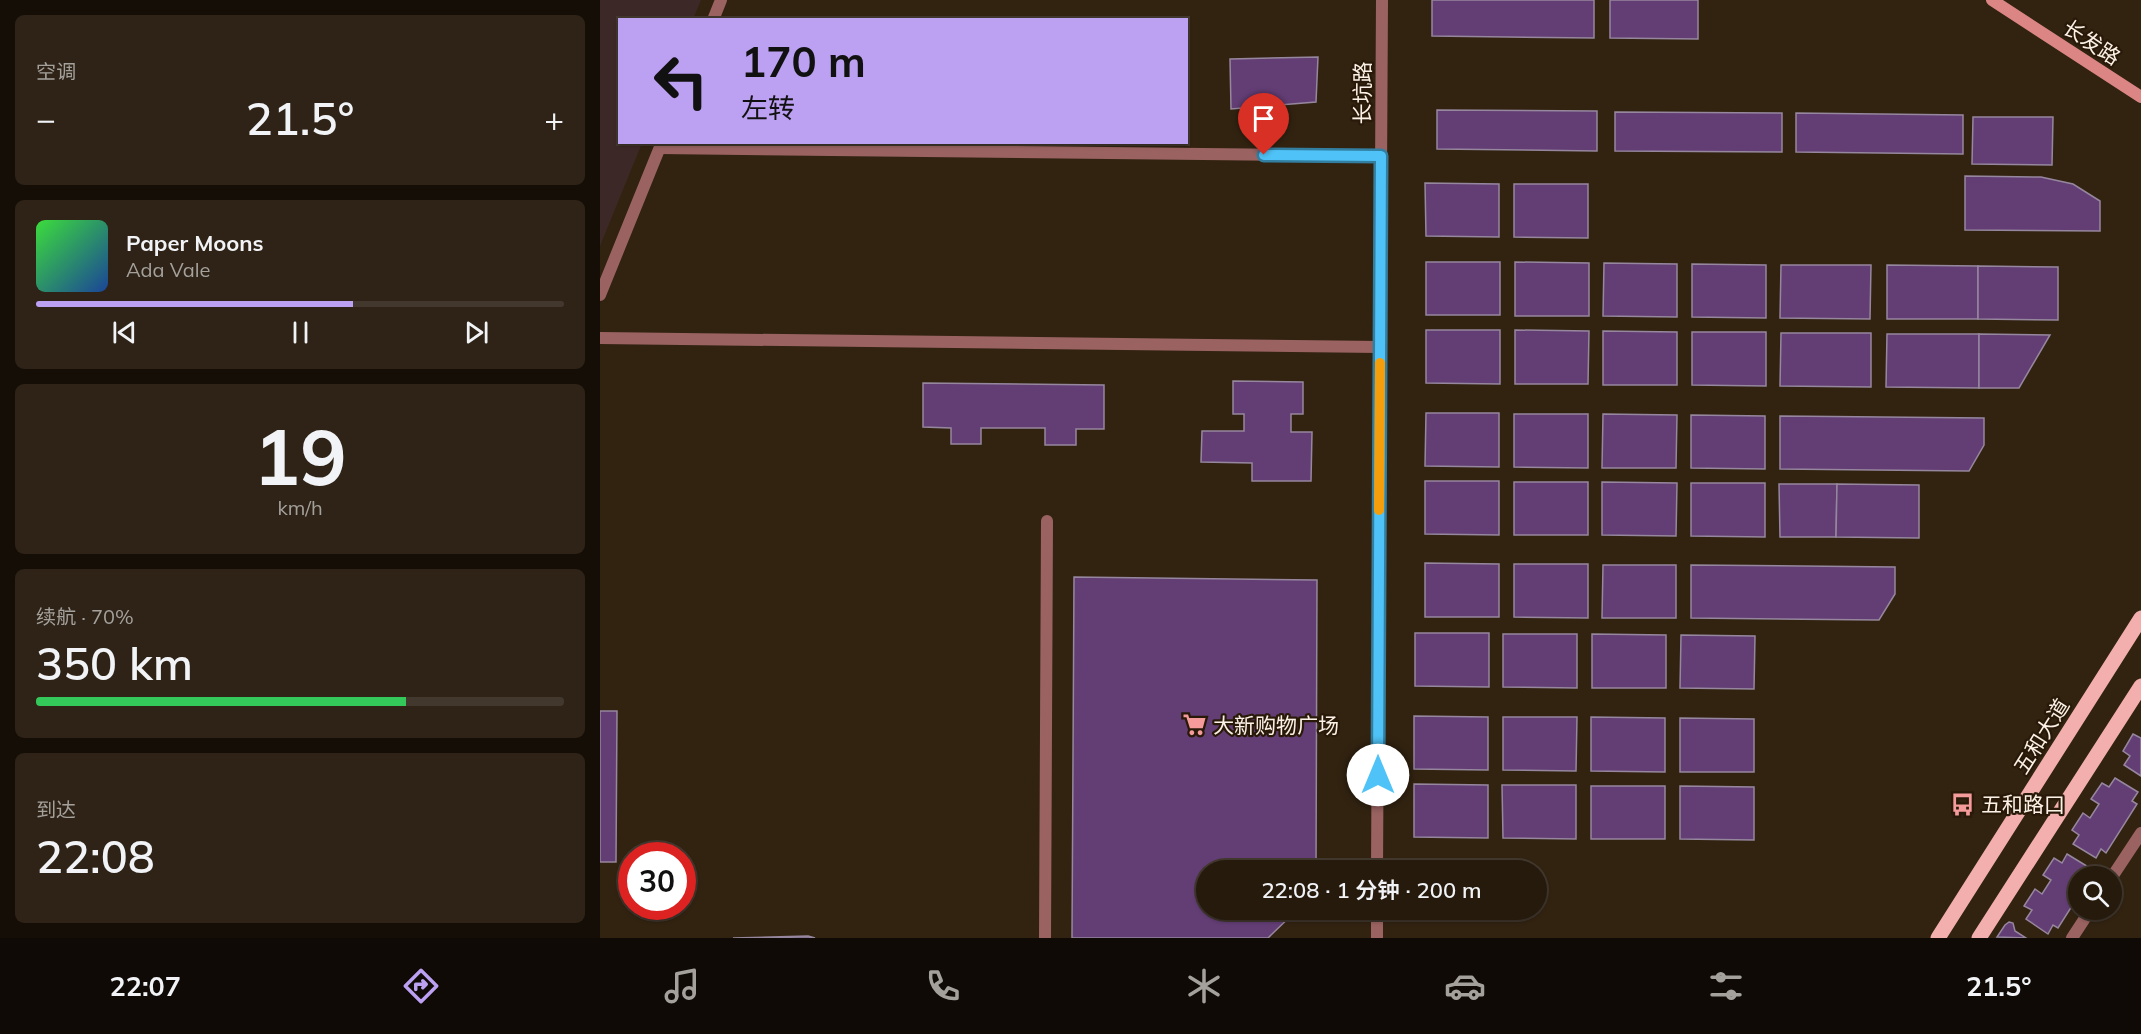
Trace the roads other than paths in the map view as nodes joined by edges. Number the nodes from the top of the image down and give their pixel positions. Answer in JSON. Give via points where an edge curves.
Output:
{"nodes":[{"id":1,"x":721,"y":0,"type":"edge"},
{"id":2,"x":1382,"y":0,"type":"edge"},
{"id":3,"x":1992,"y":0,"type":"edge"},
{"id":4,"x":714,"y":18,"type":"edge"},
{"id":5,"x":2141,"y":97,"type":"edge"},
{"id":6,"x":661,"y":145,"type":"edge"},
{"id":7,"x":1381,"y":156,"type":"junction"},
{"id":8,"x":600,"y":295,"type":"edge"},
{"id":9,"x":600,"y":338,"type":"edge"},
{"id":10,"x":1380,"y":346,"type":"junction"},
{"id":11,"x":1047,"y":521,"type":"dead end"},
{"id":12,"x":2141,"y":618,"type":"edge"},
{"id":13,"x":2141,"y":686,"type":"edge"},
{"id":14,"x":2141,"y":832,"type":"edge"},
{"id":15,"x":1377,"y":860,"type":"edge"},
{"id":16,"x":2119,"y":866,"type":"edge"},
{"id":17,"x":1377,"y":920,"type":"edge"},
{"id":18,"x":2084,"y":920,"type":"edge"},
{"id":19,"x":1045,"y":938,"type":"edge"},
{"id":20,"x":1377,"y":938,"type":"edge"},
{"id":21,"x":1938,"y":938,"type":"edge"},
{"id":22,"x":1979,"y":938,"type":"edge"},
{"id":23,"x":2072,"y":938,"type":"edge"}],
"edges":[{"from":1,"to":4,"type":"street"},
{"from":2,"to":7,"type":"street","name":"长坑路"},
{"from":3,"to":5,"type":"street","name":"长发路"},
{"from":6,"to":7,"type":"street"},
{"from":6,"to":8,"type":"street"},
{"from":7,"to":10,"type":"street","name":"长坑路"},
{"from":9,"to":10,"type":"street"},
{"from":10,"to":15,"type":"street","name":"长坑路"},
{"from":11,"to":19,"type":"street"},
{"from":12,"to":21,"type":"main road","name":"五和大道"},
{"from":13,"to":22,"type":"main road"},
{"from":14,"to":16,"type":"street"},
{"from":17,"to":20,"type":"street"},
{"from":18,"to":23,"type":"street"}]}
